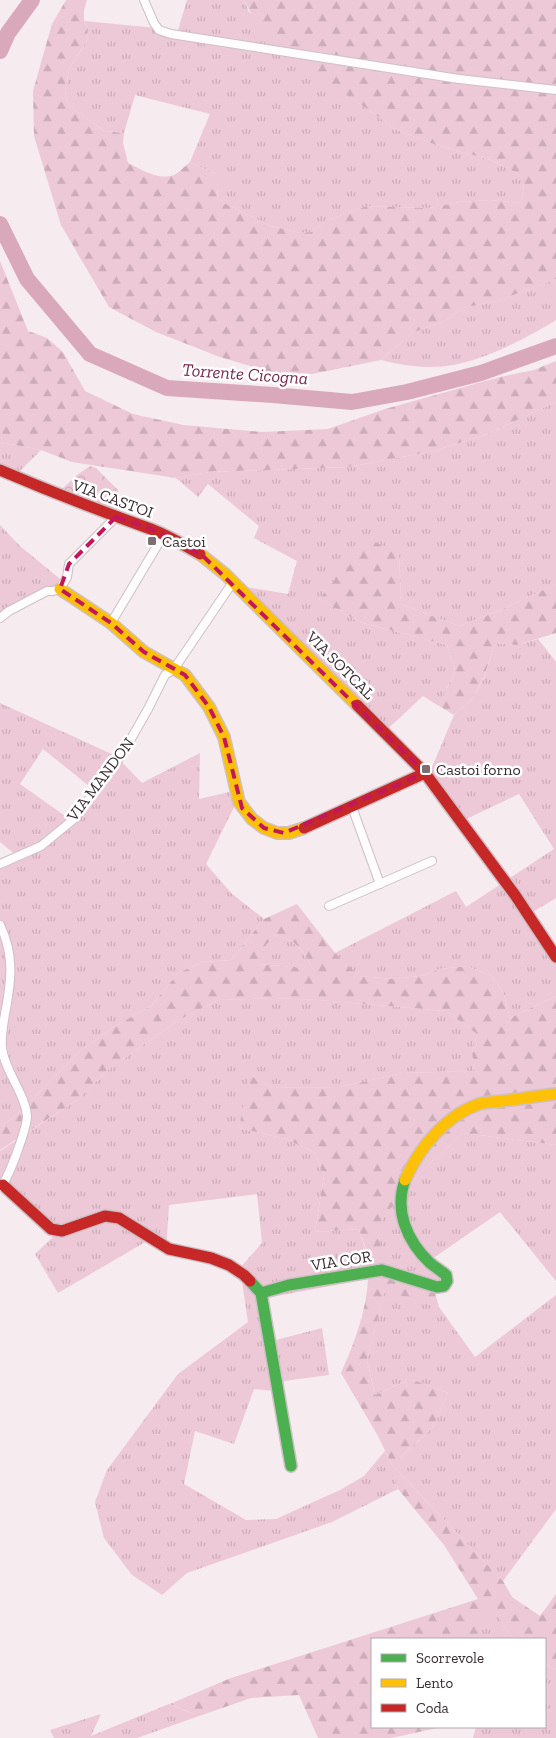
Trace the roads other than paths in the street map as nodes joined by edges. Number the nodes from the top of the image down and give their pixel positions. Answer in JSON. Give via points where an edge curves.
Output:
{"nodes":[{"id":1,"x":144,"y":0,"type":"edge"},
{"id":2,"x":556,"y":90,"type":"edge"},
{"id":3,"x":0,"y":470,"type":"edge"},
{"id":4,"x":116,"y":517,"type":"junction"},
{"id":5,"x":163,"y":536,"type":"junction"},
{"id":6,"x":234,"y":582,"type":"junction"},
{"id":7,"x":60,"y":589,"type":"junction"},
{"id":8,"x":0,"y":618,"type":"edge"},
{"id":9,"x":111,"y":623,"type":"junction"},
{"id":10,"x":174,"y":669,"type":"junction"},
{"id":11,"x":425,"y":773,"type":"junction"},
{"id":12,"x":352,"y":808,"type":"junction"},
{"id":13,"x":432,"y":861,"type":"dead end"},
{"id":14,"x":0,"y":864,"type":"edge"},
{"id":15,"x":380,"y":884,"type":"junction"},
{"id":16,"x":329,"y":906,"type":"dead end"},
{"id":17,"x":0,"y":925,"type":"edge"},
{"id":18,"x":556,"y":957,"type":"edge"},
{"id":19,"x":556,"y":1094,"type":"edge"},
{"id":20,"x":2,"y":1187,"type":"edge"},
{"id":21,"x":261,"y":1294,"type":"junction"},
{"id":22,"x":291,"y":1466,"type":"dead end"}],
"edges":[{"from":1,"to":2,"type":"street","via":[[159,30],[171,34],[459,79]]},
{"from":3,"to":4,"type":"street","name":"VIA CASTOI"},
{"from":4,"to":5,"type":"street","name":"VIA CASTOI"},
{"from":4,"to":7,"type":"street","via":[[69,564],[67,577]]},
{"from":5,"to":6,"type":"street","name":"VIA CASTOI","via":[[202,555]]},
{"from":5,"to":9,"type":"street"},
{"from":6,"to":10,"type":"street","name":"VIA MANDON"},
{"from":6,"to":11,"type":"street","name":"VIA SOTCAL"},
{"from":7,"to":8,"type":"street","via":[[47,590]]},
{"from":7,"to":9,"type":"street"},
{"from":9,"to":10,"type":"street","via":[[144,652]]},
{"from":10,"to":12,"type":"street","via":[[185,674],[209,707],[226,745],[239,802],[251,819],[272,831],[290,833]]},
{"from":10,"to":14,"type":"street","name":"VIA MANDON","via":[[165,675],[123,753],[74,819],[41,846]]},
{"from":11,"to":12,"type":"street"},
{"from":11,"to":18,"type":"street","name":"VIA SOTCAL","via":[[515,895]]},
{"from":12,"to":15,"type":"street"},
{"from":13,"to":15,"type":"street"},
{"from":15,"to":16,"type":"street"},
{"from":17,"to":20,"type":"street","via":[[11,973],[2,1049],[27,1115],[17,1153]]},
{"from":19,"to":21,"type":"street","name":"VIA COR","via":[[469,1108],[430,1138],[416,1156],[402,1193],[402,1218],[417,1247],[446,1275],[444,1286],[437,1287],[382,1270],[289,1285]]},
{"from":20,"to":21,"type":"street","via":[[51,1229],[62,1231],[105,1216],[119,1218],[169,1249],[229,1265],[244,1275]]},
{"from":21,"to":22,"type":"street"}]}
